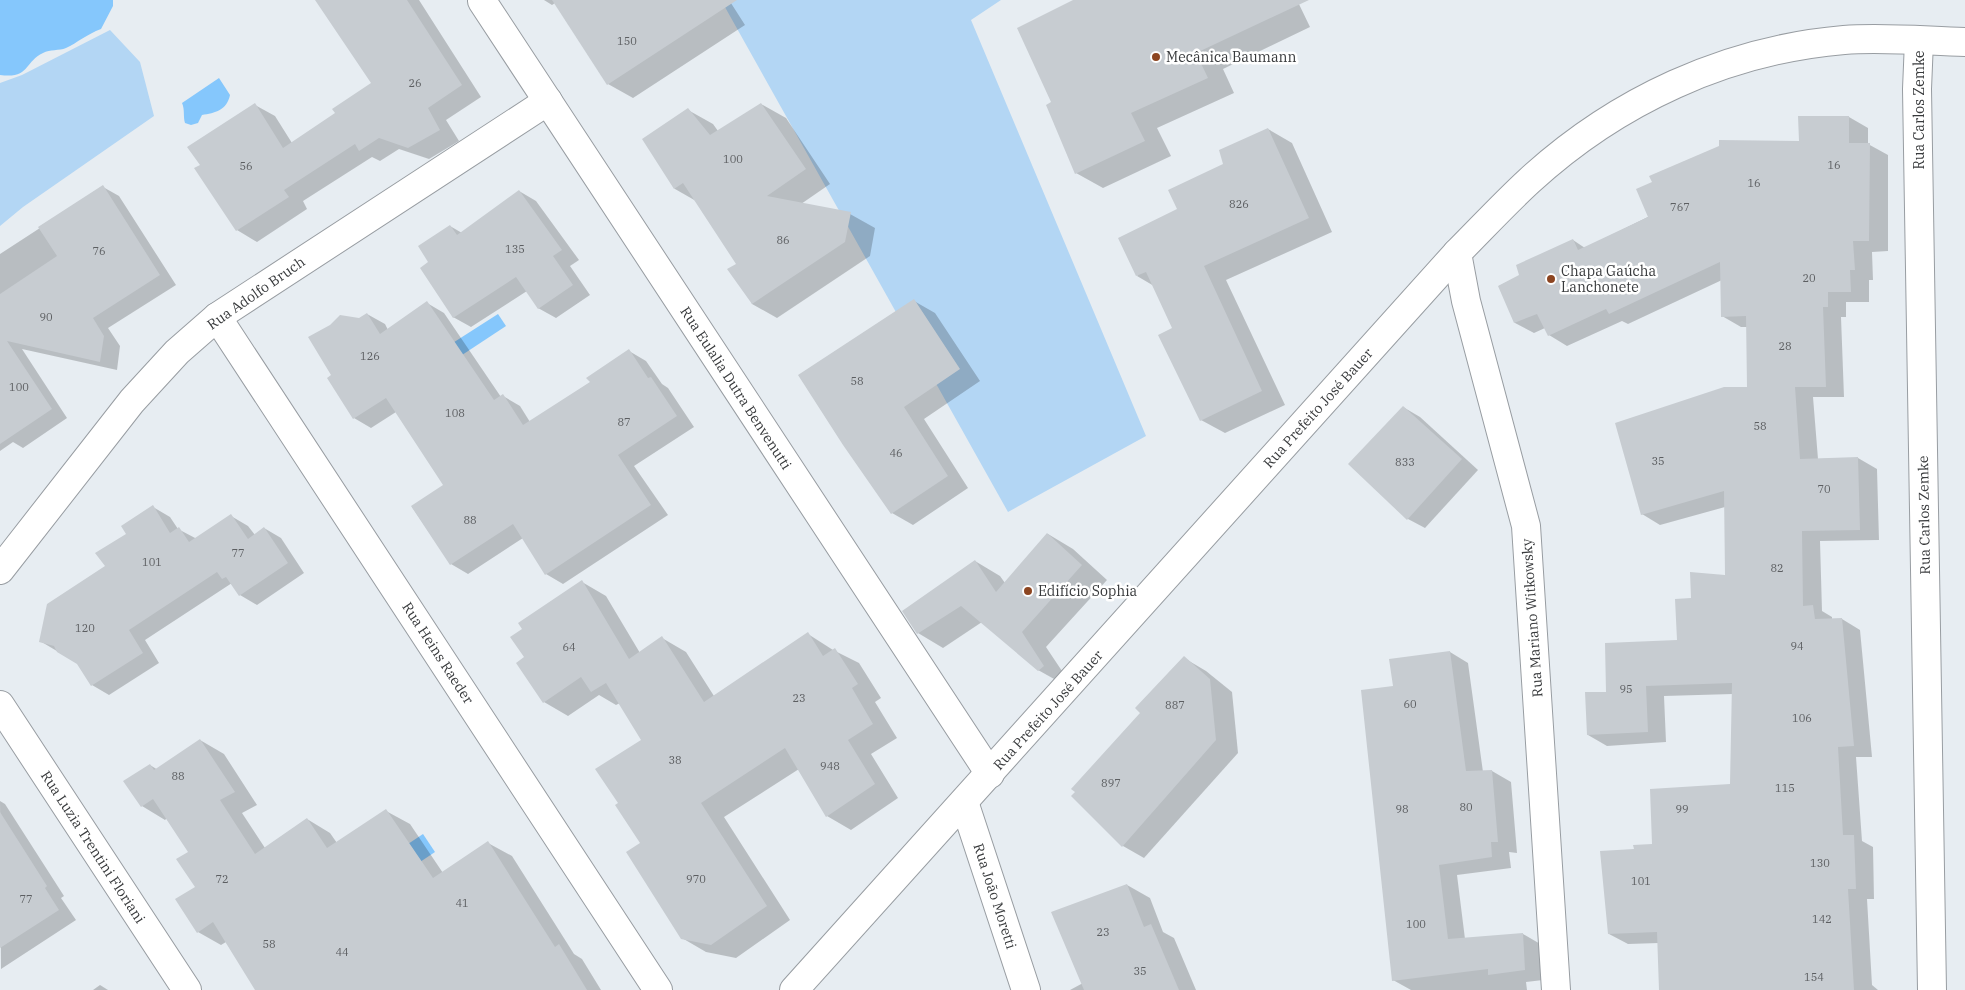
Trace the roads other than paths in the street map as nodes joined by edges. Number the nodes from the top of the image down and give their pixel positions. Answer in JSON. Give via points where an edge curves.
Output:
{"nodes":[{"id":1,"x":482,"y":1,"type":"edge"},
{"id":2,"x":1919,"y":41,"type":"junction"},
{"id":3,"x":1965,"y":42,"type":"edge"},
{"id":4,"x":548,"y":101,"type":"junction"},
{"id":5,"x":1457,"y":253,"type":"junction"},
{"id":6,"x":217,"y":317,"type":"junction"},
{"id":7,"x":0,"y":570,"type":"edge"},
{"id":8,"x":0,"y":704,"type":"edge"},
{"id":9,"x":990,"y":774,"type":"junction"},
{"id":10,"x":964,"y":802,"type":"junction"},
{"id":11,"x":186,"y":990,"type":"edge"},
{"id":12,"x":658,"y":990,"type":"edge"},
{"id":13,"x":794,"y":990,"type":"edge"},
{"id":14,"x":1026,"y":990,"type":"edge"},
{"id":15,"x":1556,"y":990,"type":"edge"},
{"id":16,"x":1932,"y":990,"type":"edge"}],
"edges":[{"from":1,"to":4,"type":"street","name":"Rua Eulalia Dutra Benvenutti"},
{"from":2,"to":3,"type":"street","name":"Rua Prefeito José Bauer"},
{"from":2,"to":5,"type":"street","name":"Rua Prefeito José Bauer","via":[[1845,40],[1790,47],[1714,67],[1644,97],[1584,136],[1529,180]]},
{"from":2,"to":16,"type":"street","name":"Rua Carlos Zemke","via":[[1917,108]]},
{"from":4,"to":6,"type":"street","name":"Rua Adolfo Bruch"},
{"from":4,"to":9,"type":"street","name":"Rua Eulalia Dutra Benvenutti"},
{"from":5,"to":9,"type":"street","name":"Rua Prefeito José Bauer"},
{"from":5,"to":15,"type":"street","name":"Rua Mariano Witkowsky","via":[[1466,301],[1526,526]]},
{"from":6,"to":7,"type":"street","name":"Rua Adolfo Bruch","via":[[177,352],[132,401]]},
{"from":6,"to":12,"type":"street","name":"Rua Heins Raeder"},
{"from":8,"to":11,"type":"street","name":"Rua Luzia Trentini Floriani"},
{"from":9,"to":10,"type":"street","name":"Rua Prefeito José Bauer"},
{"from":10,"to":13,"type":"street","name":"Rua Prefeito José Bauer"},
{"from":10,"to":14,"type":"street","name":"Rua João Moretti"}]}
